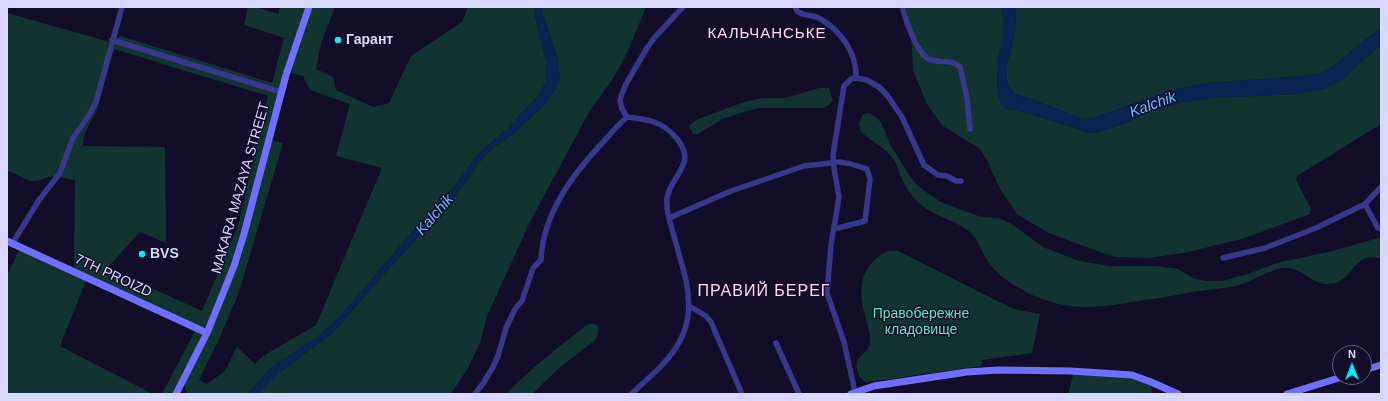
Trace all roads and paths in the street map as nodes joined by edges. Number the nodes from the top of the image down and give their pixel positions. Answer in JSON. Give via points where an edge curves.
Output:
{"nodes":[{"id":1,"x":122,"y":7,"type":"edge"},
{"id":2,"x":308,"y":7,"type":"edge"},
{"id":3,"x":683,"y":7,"type":"edge"},
{"id":4,"x":795,"y":7,"type":"edge"},
{"id":5,"x":902,"y":7,"type":"edge"},
{"id":6,"x":112,"y":40,"type":"junction"},
{"id":7,"x":856,"y":78,"type":"junction"},
{"id":8,"x":281,"y":92,"type":"junction"},
{"id":9,"x":627,"y":117,"type":"junction"},
{"id":10,"x":970,"y":129,"type":"dead end"},
{"id":11,"x":833,"y":162,"type":"junction"},
{"id":12,"x":961,"y":181,"type":"dead end"},
{"id":13,"x":1381,"y":187,"type":"edge"},
{"id":14,"x":1365,"y":204,"type":"junction"},
{"id":15,"x":669,"y":218,"type":"junction"},
{"id":16,"x":834,"y":228,"type":"junction"},
{"id":17,"x":1381,"y":229,"type":"edge"},
{"id":18,"x":10,"y":243,"type":"edge"},
{"id":19,"x":1223,"y":258,"type":"dead end"},
{"id":20,"x":689,"y":306,"type":"junction"},
{"id":21,"x":207,"y":333,"type":"junction"},
{"id":22,"x":776,"y":343,"type":"dead end"},
{"id":23,"x":1332,"y":380,"type":"edge"},
{"id":24,"x":853,"y":393,"type":"edge"},
{"id":25,"x":176,"y":394,"type":"edge"},
{"id":26,"x":475,"y":394,"type":"edge"},
{"id":27,"x":631,"y":394,"type":"edge"},
{"id":28,"x":742,"y":394,"type":"edge"},
{"id":29,"x":798,"y":394,"type":"edge"},
{"id":30,"x":1178,"y":394,"type":"edge"},
{"id":31,"x":1287,"y":394,"type":"edge"}],
"edges":[{"from":1,"to":6,"type":"street"},
{"from":2,"to":8,"type":"street","name":"MAKARA MAZAYA STREET"},
{"from":3,"to":9,"type":"street","via":[[655,37],[626,84],[620,102]]},
{"from":4,"to":7,"type":"street","via":[[798,12],[818,17],[843,38],[853,61]]},
{"from":5,"to":10,"type":"street","via":[[910,31],[924,55],[931,60],[953,62],[961,69]]},
{"from":6,"to":8,"type":"street"},
{"from":6,"to":18,"type":"street","via":[[96,102],[72,138],[60,173]]},
{"from":7,"to":11,"type":"street","via":[[849,81],[842,90]]},
{"from":7,"to":12,"type":"street","via":[[867,80],[887,95],[902,118],[924,165],[938,175]]},
{"from":8,"to":21,"type":"street","name":"MAKARA MAZAYA STREET","via":[[244,234]]},
{"from":9,"to":15,"type":"street","via":[[655,122],[666,128],[683,149],[684,163],[667,196]]},
{"from":9,"to":26,"type":"street","via":[[596,149],[564,191],[546,231],[541,260],[533,268],[522,301],[506,328],[493,367]]},
{"from":11,"to":15,"type":"street","via":[[804,166],[774,175]]},
{"from":11,"to":16,"type":"street","via":[[839,197]]},
{"from":11,"to":16,"type":"street","via":[[864,167],[870,176],[865,221]]},
{"from":13,"to":14,"type":"street"},
{"from":14,"to":17,"type":"street"},
{"from":14,"to":19,"type":"street","via":[[1316,228],[1265,248]]},
{"from":15,"to":20,"type":"street","via":[[686,282]]},
{"from":16,"to":24,"type":"street","via":[[827,293],[844,342]]},
{"from":18,"to":21,"type":"street","name":"7TH PROIZD"},
{"from":20,"to":27,"type":"street","via":[[685,329],[675,350],[668,360]]},
{"from":20,"to":28,"type":"street","via":[[711,322]]},
{"from":21,"to":25,"type":"street","name":"MAKARA MAZAYA STREET"},
{"from":22,"to":29,"type":"street"},
{"from":23,"to":31,"type":"street"},
{"from":24,"to":30,"type":"street","via":[[874,386],[998,370],[1132,375]]}]}
